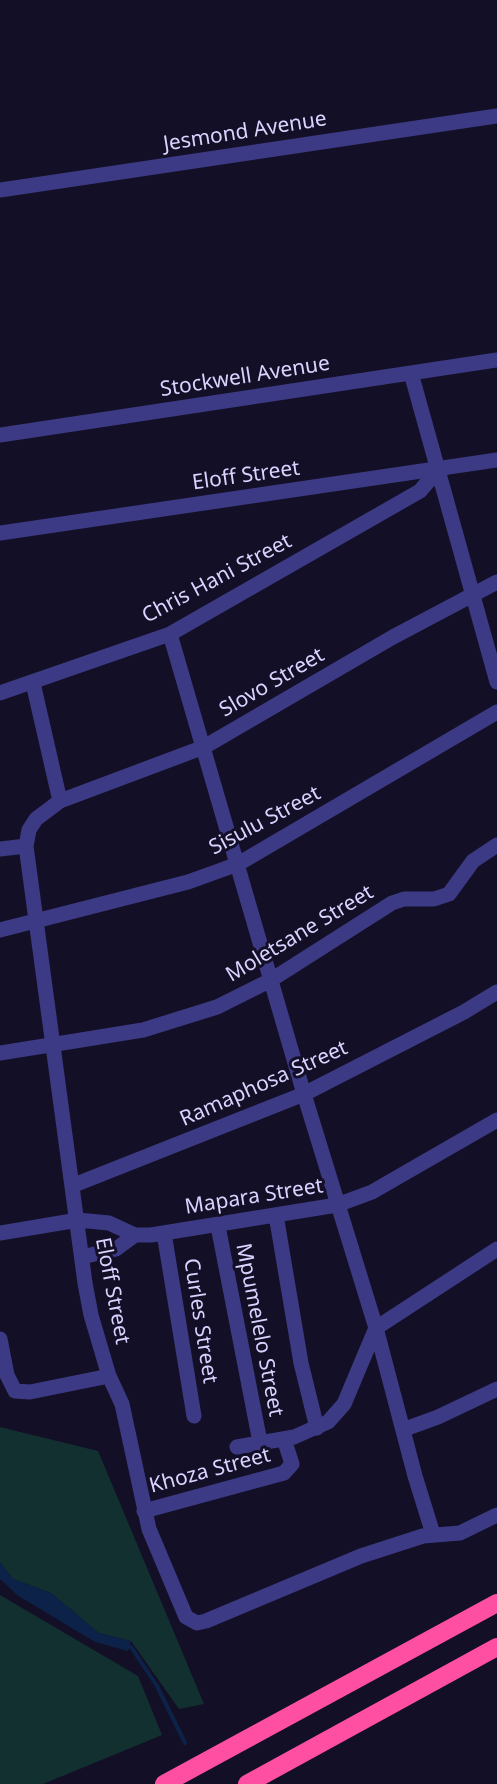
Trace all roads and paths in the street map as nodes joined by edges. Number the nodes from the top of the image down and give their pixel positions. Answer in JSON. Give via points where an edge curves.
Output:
{"nodes":[{"id":1,"x":497,"y":116,"type":"edge"},
{"id":2,"x":0,"y":190,"type":"edge"},
{"id":3,"x":497,"y":360,"type":"edge"},
{"id":4,"x":411,"y":373,"type":"junction"},
{"id":5,"x":0,"y":435,"type":"edge"},
{"id":6,"x":497,"y":460,"type":"edge"},
{"id":7,"x":438,"y":470,"type":"junction"},
{"id":8,"x":0,"y":533,"type":"edge"},
{"id":9,"x":497,"y":582,"type":"edge"},
{"id":10,"x":472,"y":595,"type":"junction"},
{"id":11,"x":170,"y":634,"type":"junction"},
{"id":12,"x":497,"y":682,"type":"edge"},
{"id":13,"x":33,"y":683,"type":"junction"},
{"id":14,"x":0,"y":693,"type":"edge"},
{"id":15,"x":497,"y":712,"type":"edge"},
{"id":16,"x":204,"y":747,"type":"junction"},
{"id":17,"x":60,"y":801,"type":"junction"},
{"id":18,"x":497,"y":845,"type":"edge"},
{"id":19,"x":26,"y":846,"type":"junction"},
{"id":20,"x":0,"y":849,"type":"edge"},
{"id":21,"x":238,"y":864,"type":"junction"},
{"id":22,"x":35,"y":923,"type":"junction"},
{"id":23,"x":0,"y":930,"type":"edge"},
{"id":24,"x":271,"y":980,"type":"junction"},
{"id":25,"x":497,"y":992,"type":"edge"},
{"id":26,"x":53,"y":1045,"type":"junction"},
{"id":27,"x":0,"y":1053,"type":"edge"},
{"id":28,"x":304,"y":1094,"type":"junction"},
{"id":29,"x":497,"y":1119,"type":"edge"},
{"id":30,"x":74,"y":1185,"type":"junction"},
{"id":31,"x":337,"y":1205,"type":"junction"},
{"id":32,"x":276,"y":1215,"type":"junction"},
{"id":33,"x":78,"y":1220,"type":"junction"},
{"id":34,"x":218,"y":1226,"type":"junction"},
{"id":35,"x":0,"y":1233,"type":"edge"},
{"id":36,"x":164,"y":1233,"type":"junction"},
{"id":37,"x":135,"y":1235,"type":"junction"},
{"id":38,"x":497,"y":1250,"type":"edge"},
{"id":39,"x":82,"y":1257,"type":"junction"},
{"id":40,"x":376,"y":1328,"type":"junction"},
{"id":41,"x":0,"y":1339,"type":"edge"},
{"id":42,"x":109,"y":1376,"type":"junction"},
{"id":43,"x":497,"y":1389,"type":"edge"},
{"id":44,"x":194,"y":1416,"type":"dead end"},
{"id":45,"x":316,"y":1428,"type":"junction"},
{"id":46,"x":405,"y":1429,"type":"junction"},
{"id":47,"x":284,"y":1439,"type":"junction"},
{"id":48,"x":260,"y":1442,"type":"junction"},
{"id":49,"x":237,"y":1447,"type":"dead end"},
{"id":50,"x":144,"y":1511,"type":"junction"},
{"id":51,"x":497,"y":1515,"type":"edge"},
{"id":52,"x":433,"y":1534,"type":"junction"},
{"id":53,"x":497,"y":1603,"type":"edge"},
{"id":54,"x":497,"y":1647,"type":"edge"},
{"id":55,"x":164,"y":1784,"type":"edge"},
{"id":56,"x":247,"y":1784,"type":"edge"}],
"edges":[{"from":1,"to":2,"type":"street","name":"Jesmond Avenue"},
{"from":3,"to":4,"type":"street","name":"Stockwell Avenue"},
{"from":4,"to":5,"type":"street","name":"Stockwell Avenue"},
{"from":4,"to":7,"type":"street"},
{"from":6,"to":7,"type":"street","name":"Eloff Street"},
{"from":7,"to":8,"type":"street","name":"Eloff Street"},
{"from":7,"to":10,"type":"street"},
{"from":7,"to":11,"type":"street","name":"Chris Hani Street","via":[[420,491]]},
{"from":9,"to":10,"type":"street","name":"Slovo Street"},
{"from":10,"to":12,"type":"street"},
{"from":10,"to":16,"type":"street","name":"Slovo Street"},
{"from":11,"to":13,"type":"street","name":"Chris Hani Street"},
{"from":11,"to":16,"type":"street"},
{"from":13,"to":14,"type":"street","name":"Chris Hani Street"},
{"from":13,"to":17,"type":"street"},
{"from":15,"to":21,"type":"street","name":"Sisulu Street"},
{"from":16,"to":17,"type":"street","name":"Slovo Street"},
{"from":16,"to":21,"type":"street"},
{"from":17,"to":19,"type":"street","name":"Eloff Street","via":[[36,819]]},
{"from":18,"to":24,"type":"street","name":"Moletsane Street","via":[[473,861],[449,894],[392,903]]},
{"from":19,"to":20,"type":"street"},
{"from":19,"to":22,"type":"street","name":"Eloff Street"},
{"from":21,"to":22,"type":"street","name":"Sisulu Street","via":[[188,882]]},
{"from":21,"to":24,"type":"street"},
{"from":22,"to":23,"type":"street","name":"Sisulu Street"},
{"from":22,"to":26,"type":"street","name":"Eloff Street"},
{"from":24,"to":26,"type":"street","name":"Moletsane Street","via":[[217,1007],[166,1025]]},
{"from":24,"to":28,"type":"street"},
{"from":25,"to":28,"type":"street","name":"Ramaphosa Street"},
{"from":26,"to":27,"type":"street","name":"Moletsane Street"},
{"from":26,"to":30,"type":"street","name":"Eloff Street"},
{"from":28,"to":30,"type":"street","name":"Ramaphosa Street"},
{"from":28,"to":31,"type":"street"},
{"from":29,"to":31,"type":"street","name":"Mapara Street","via":[[372,1192]]},
{"from":30,"to":33,"type":"street","name":"Eloff Street"},
{"from":31,"to":32,"type":"street","name":"Mapara Street"},
{"from":31,"to":40,"type":"street"},
{"from":32,"to":34,"type":"street","name":"Mapara Street"},
{"from":32,"to":45,"type":"street","name":"Mpumelelo Street"},
{"from":33,"to":35,"type":"street","name":"Mapara Street"},
{"from":33,"to":37,"type":"street","name":"Mapara Street","via":[[109,1223]]},
{"from":33,"to":39,"type":"street","name":"Eloff Street"},
{"from":34,"to":36,"type":"street","name":"Mapara Street"},
{"from":34,"to":48,"type":"street","name":"Mpumelelo Street"},
{"from":36,"to":37,"type":"street","name":"Mapara Street"},
{"from":36,"to":44,"type":"street","name":"Curles Street"},
{"from":37,"to":39,"type":"street","via":[[116,1249]]},
{"from":38,"to":40,"type":"street"},
{"from":39,"to":42,"type":"street","name":"Eloff Street","via":[[91,1315]]},
{"from":40,"to":45,"type":"street","via":[[340,1411]]},
{"from":40,"to":46,"type":"street"},
{"from":41,"to":42,"type":"street","via":[[7,1375],[15,1391],[30,1392]]},
{"from":42,"to":50,"type":"street","name":"Eloff Street","via":[[122,1404]]},
{"from":43,"to":46,"type":"street"},
{"from":45,"to":47,"type":"street"},
{"from":46,"to":52,"type":"street"},
{"from":47,"to":48,"type":"street"},
{"from":47,"to":50,"type":"street","name":"Khoza Street","via":[[292,1464],[285,1473]]},
{"from":48,"to":49,"type":"street"},
{"from":50,"to":52,"type":"street","name":"Eloff Street","via":[[186,1617],[197,1623],[361,1556]]},
{"from":51,"to":52,"type":"street","name":"Eloff Street","via":[[460,1533]]},
{"from":53,"to":55,"type":"highway"},
{"from":54,"to":56,"type":"highway"}]}
